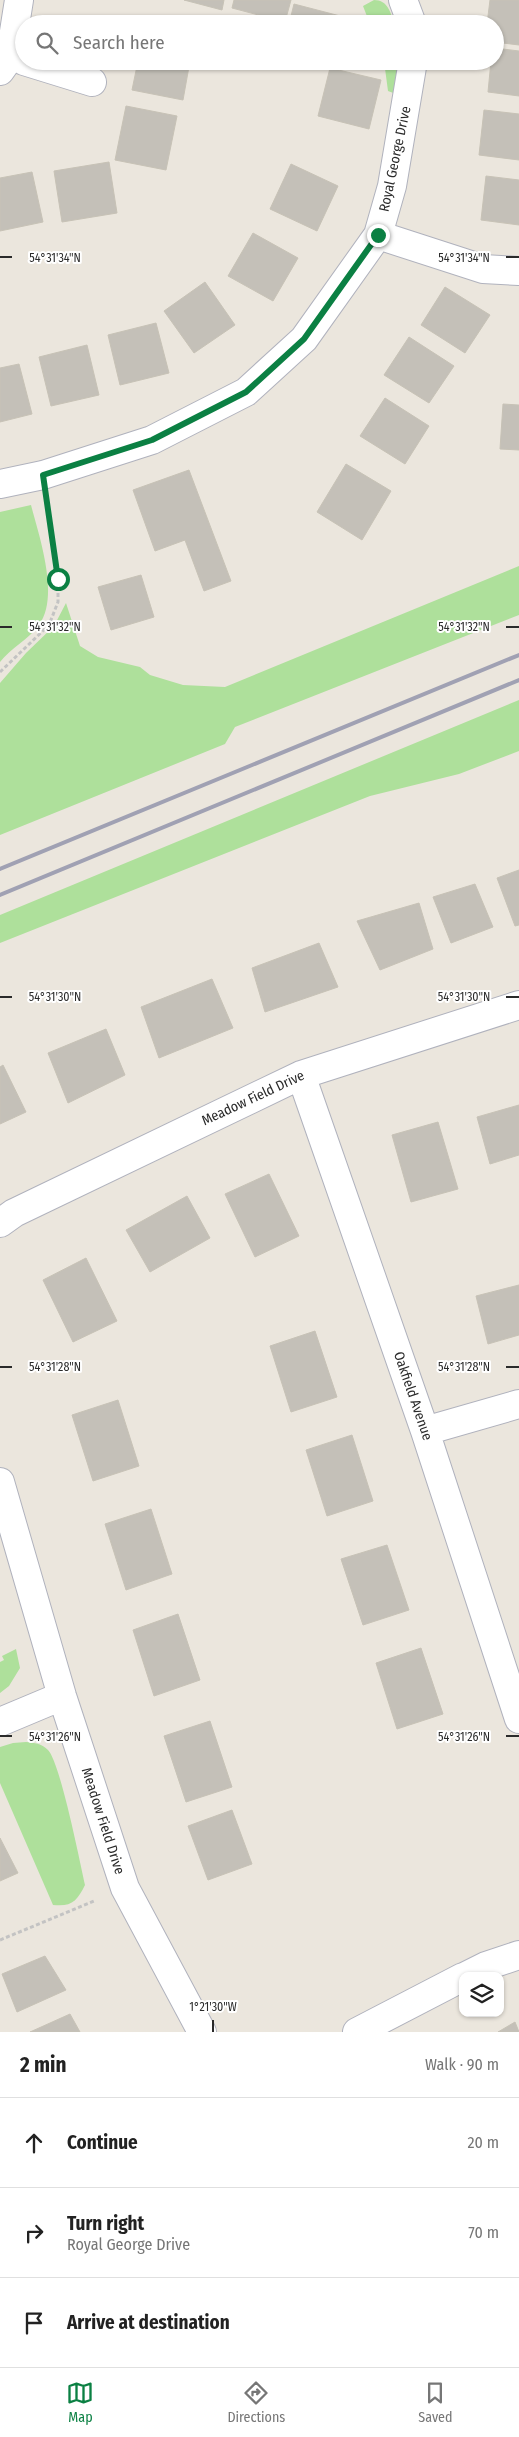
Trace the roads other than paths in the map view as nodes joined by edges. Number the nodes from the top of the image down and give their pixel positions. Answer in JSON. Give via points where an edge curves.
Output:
{"nodes":[{"id":1,"x":19,"y":0,"type":"edge"},
{"id":2,"x":403,"y":0,"type":"edge"},
{"id":3,"x":18,"y":15,"type":"edge"},
{"id":4,"x":409,"y":15,"type":"edge"},
{"id":5,"x":15,"y":50,"type":"edge"},
{"id":6,"x":14,"y":63,"type":"edge"},
{"id":7,"x":43,"y":70,"type":"edge"},
{"id":8,"x":411,"y":70,"type":"edge"},
{"id":9,"x":92,"y":82,"type":"dead end"},
{"id":10,"x":378,"y":235,"type":"junction"},
{"id":11,"x":519,"y":271,"type":"edge"},
{"id":12,"x":0,"y":484,"type":"edge"},
{"id":13,"x":519,"y":1005,"type":"edge"},
{"id":14,"x":301,"y":1075,"type":"junction"},
{"id":15,"x":0,"y":1223,"type":"edge"},
{"id":16,"x":519,"y":1404,"type":"edge"},
{"id":17,"x":425,"y":1431,"type":"junction"},
{"id":18,"x":0,"y":1482,"type":"edge"},
{"id":19,"x":62,"y":1696,"type":"junction"},
{"id":20,"x":519,"y":1719,"type":"edge"},
{"id":21,"x":0,"y":1722,"type":"edge"},
{"id":22,"x":519,"y":1955,"type":"edge"},
{"id":23,"x":473,"y":1972,"type":"edge"},
{"id":24,"x":459,"y":1979,"type":"edge"},
{"id":25,"x":202,"y":2032,"type":"edge"},
{"id":26,"x":357,"y":2032,"type":"edge"}],
"edges":[{"from":1,"to":3,"type":"street"},
{"from":2,"to":4,"type":"street"},
{"from":5,"to":6,"type":"street"},
{"from":7,"to":9,"type":"street"},
{"from":8,"to":10,"type":"street","name":"Royal George Drive","via":[[392,186]]},
{"from":10,"to":11,"type":"street","via":[[482,269]]},
{"from":10,"to":12,"type":"street","name":"Royal George Drive","via":[[304,339],[246,392],[152,440],[43,475]]},
{"from":13,"to":14,"type":"street","name":"Meadow Field Drive"},
{"from":14,"to":15,"type":"street","name":"Meadow Field Drive","via":[[14,1213]]},
{"from":14,"to":17,"type":"street","name":"Oakfield Avenue"},
{"from":16,"to":17,"type":"street"},
{"from":17,"to":20,"type":"street","name":"Oakfield Avenue"},
{"from":18,"to":19,"type":"street","name":"Meadow Field Drive"},
{"from":19,"to":21,"type":"street"},
{"from":19,"to":25,"type":"street","name":"Meadow Field Drive","via":[[125,1888]]},
{"from":22,"to":23,"type":"street"},
{"from":24,"to":26,"type":"street"}]}
